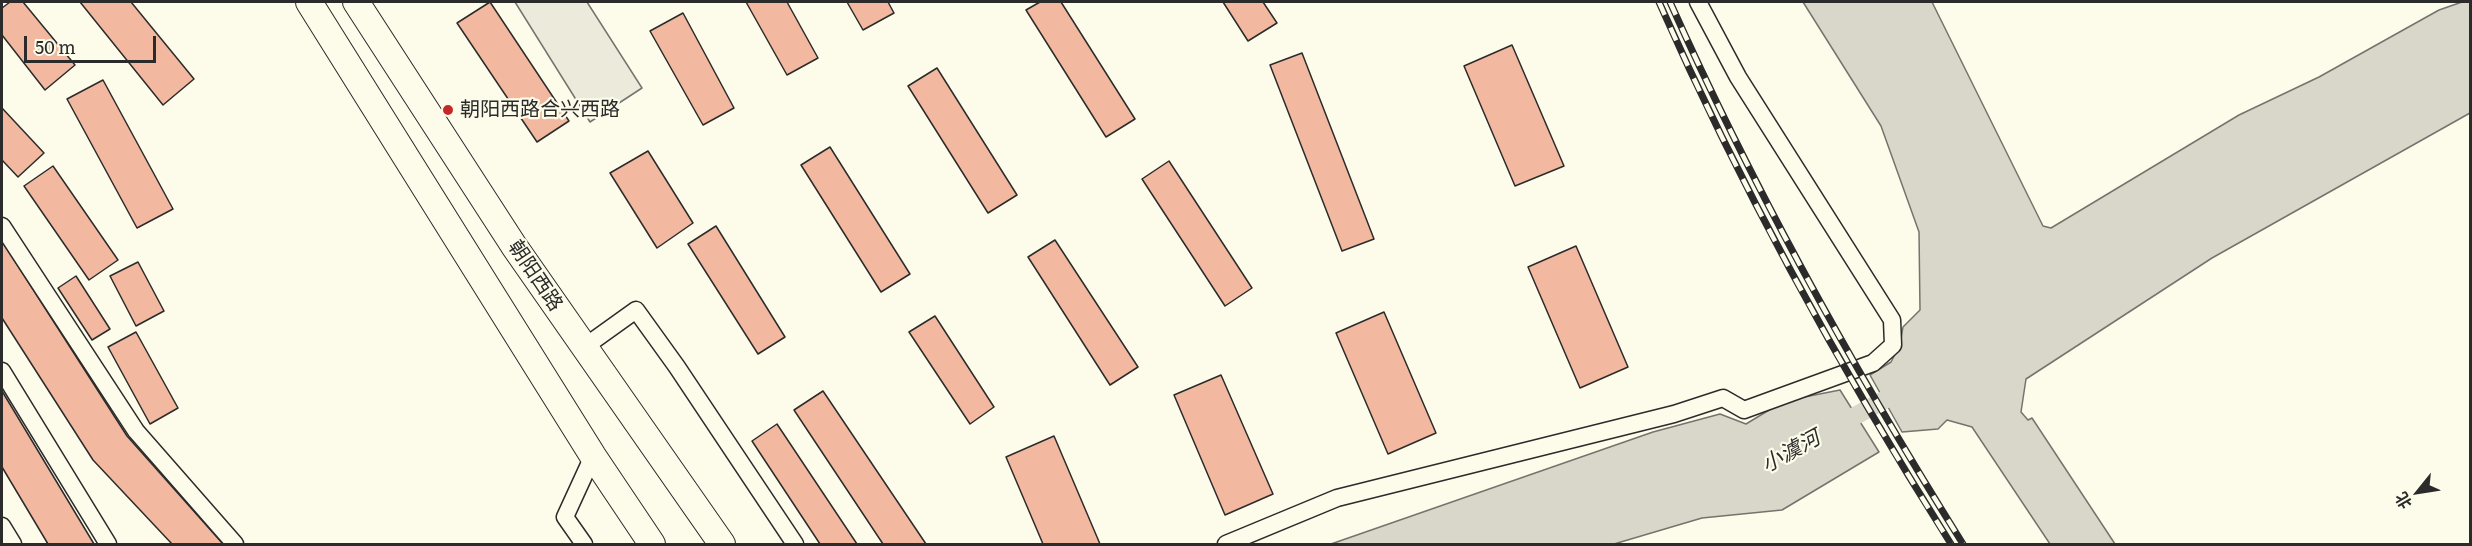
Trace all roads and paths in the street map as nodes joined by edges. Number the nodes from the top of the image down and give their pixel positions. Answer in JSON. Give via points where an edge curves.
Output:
{"nodes":[{"id":1,"x":309,"y":2,"type":"edge"},
{"id":2,"x":356,"y":2,"type":"edge"},
{"id":3,"x":1698,"y":2,"type":"edge"},
{"id":4,"x":2,"y":226,"type":"edge"},
{"id":5,"x":583,"y":348,"type":"junction"},
{"id":6,"x":2,"y":371,"type":"edge"},
{"id":7,"x":593,"y":456,"type":"junction"},
{"id":8,"x":2,"y":526,"type":"edge"},
{"id":9,"x":13,"y":544,"type":"edge"},
{"id":10,"x":108,"y":544,"type":"edge"},
{"id":11,"x":235,"y":544,"type":"edge"},
{"id":12,"x":584,"y":544,"type":"edge"},
{"id":13,"x":652,"y":544,"type":"edge"},
{"id":14,"x":722,"y":544,"type":"edge"},
{"id":15,"x":795,"y":544,"type":"edge"},
{"id":16,"x":1226,"y":544,"type":"edge"}],
"edges":[{"from":1,"to":7,"type":"main road"},
{"from":2,"to":5,"type":"main road","name":"朝阳西路"},
{"from":3,"to":16,"type":"street","via":[[1738,77],[1892,320],[1893,345],[1873,363],[1744,410],[1723,398],[1674,414],[1337,498]]},
{"from":4,"to":11,"type":"street","via":[[136,431]]},
{"from":5,"to":14,"type":"main road","name":"朝阳西路"},
{"from":5,"to":15,"type":"street","via":[[636,310]]},
{"from":6,"to":10,"type":"street"},
{"from":7,"to":12,"type":"street","via":[[565,517]]},
{"from":7,"to":13,"type":"main road"},
{"from":8,"to":9,"type":"street"}]}
